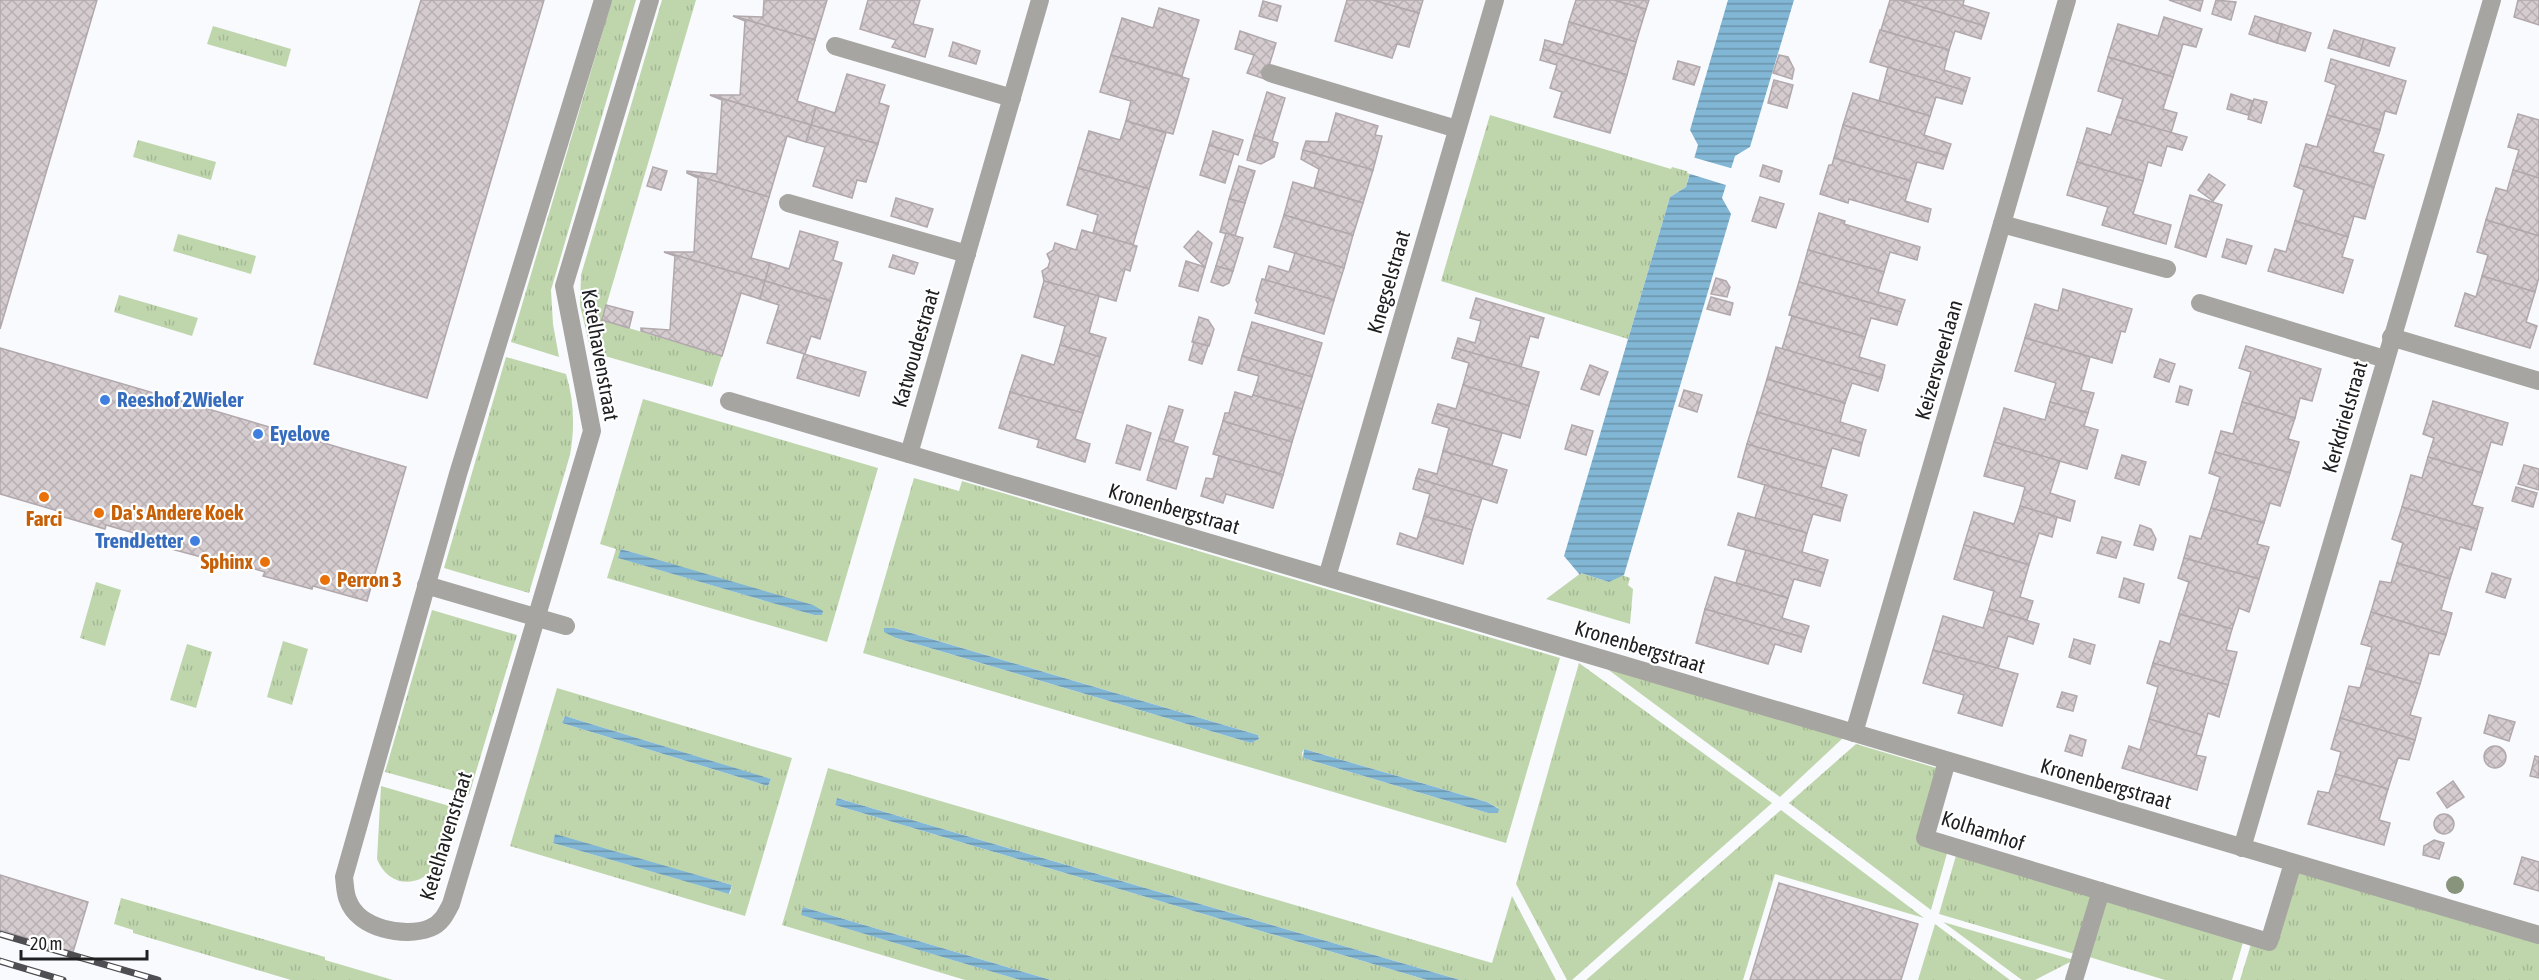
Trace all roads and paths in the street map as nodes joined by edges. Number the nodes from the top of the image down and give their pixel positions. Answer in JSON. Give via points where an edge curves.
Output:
{"nodes":[{"id":1,"x":603,"y":0,"type":"edge"},
{"id":2,"x":650,"y":0,"type":"edge"},
{"id":3,"x":1040,"y":0,"type":"edge"},
{"id":4,"x":1495,"y":0,"type":"edge"},
{"id":5,"x":2067,"y":0,"type":"edge"},
{"id":6,"x":2492,"y":0,"type":"edge"},
{"id":7,"x":835,"y":46,"type":"dead end"},
{"id":8,"x":1270,"y":73,"type":"dead end"},
{"id":9,"x":1012,"y":98,"type":"junction"},
{"id":10,"x":1457,"y":129,"type":"junction"},
{"id":11,"x":788,"y":203,"type":"dead end"},
{"id":12,"x":2002,"y":224,"type":"junction"},
{"id":13,"x":967,"y":254,"type":"junction"},
{"id":14,"x":2167,"y":269,"type":"dead end"},
{"id":15,"x":2200,"y":303,"type":"dead end"},
{"id":16,"x":2391,"y":337,"type":"junction"},
{"id":17,"x":2385,"y":358,"type":"junction"},
{"id":18,"x":2539,"y":381,"type":"edge"},
{"id":19,"x":729,"y":401,"type":"dead end"},
{"id":20,"x":909,"y":454,"type":"junction"},
{"id":21,"x":1327,"y":577,"type":"junction"},
{"id":22,"x":426,"y":585,"type":"junction"},
{"id":23,"x":536,"y":617,"type":"junction"},
{"id":24,"x":567,"y":627,"type":"dead end"},
{"id":25,"x":1854,"y":733,"type":"junction"},
{"id":26,"x":1947,"y":760,"type":"junction"},
{"id":27,"x":2242,"y":848,"type":"junction"},
{"id":28,"x":2293,"y":863,"type":"junction"},
{"id":29,"x":2101,"y":891,"type":"junction"},
{"id":30,"x":2539,"y":935,"type":"edge"},
{"id":31,"x":2074,"y":980,"type":"edge"}],
"edges":[{"from":1,"to":22,"type":"street","name":"Ketelhavenstraat"},
{"from":2,"to":23,"type":"street","name":"Ketelhavenstraat","via":[[564,286],[592,431]]},
{"from":3,"to":9,"type":"street","name":"Katwoudestraat"},
{"from":4,"to":10,"type":"street","name":"Knegselstraat"},
{"from":5,"to":12,"type":"street","name":"Keizersveerlaan"},
{"from":6,"to":16,"type":"street","name":"Kerkdrielstraat"},
{"from":7,"to":9,"type":"street"},
{"from":8,"to":10,"type":"street"},
{"from":9,"to":13,"type":"street","name":"Katwoudestraat"},
{"from":10,"to":21,"type":"street","name":"Knegselstraat"},
{"from":11,"to":13,"type":"street"},
{"from":12,"to":14,"type":"street"},
{"from":12,"to":25,"type":"street","name":"Keizersveerlaan"},
{"from":13,"to":20,"type":"street","name":"Katwoudestraat"},
{"from":15,"to":17,"type":"street"},
{"from":16,"to":17,"type":"street","name":"Kerkdrielstraat"},
{"from":16,"to":18,"type":"street"},
{"from":17,"to":27,"type":"street","name":"Kerkdrielstraat"},
{"from":19,"to":20,"type":"street","name":"Kronenbergstraat"},
{"from":20,"to":21,"type":"street","name":"Kronenbergstraat"},
{"from":21,"to":25,"type":"street","name":"Kronenbergstraat"},
{"from":22,"to":23,"type":"street"},
{"from":22,"to":23,"type":"street","name":"Ketelhavenstraat","via":[[344,877],[348,902],[362,919],[385,929],[408,934],[432,928],[444,918],[451,904]]},
{"from":23,"to":24,"type":"street"},
{"from":25,"to":26,"type":"street","name":"Kronenbergstraat"},
{"from":26,"to":27,"type":"street","name":"Kronenbergstraat"},
{"from":26,"to":29,"type":"street","name":"Kolhamhof","via":[[1925,838]]},
{"from":27,"to":28,"type":"street","name":"Kronenbergstraat"},
{"from":28,"to":29,"type":"street","name":"Kolhamhof","via":[[2269,942]]},
{"from":28,"to":30,"type":"street","name":"Kronenbergstraat"},
{"from":29,"to":31,"type":"street"}]}
